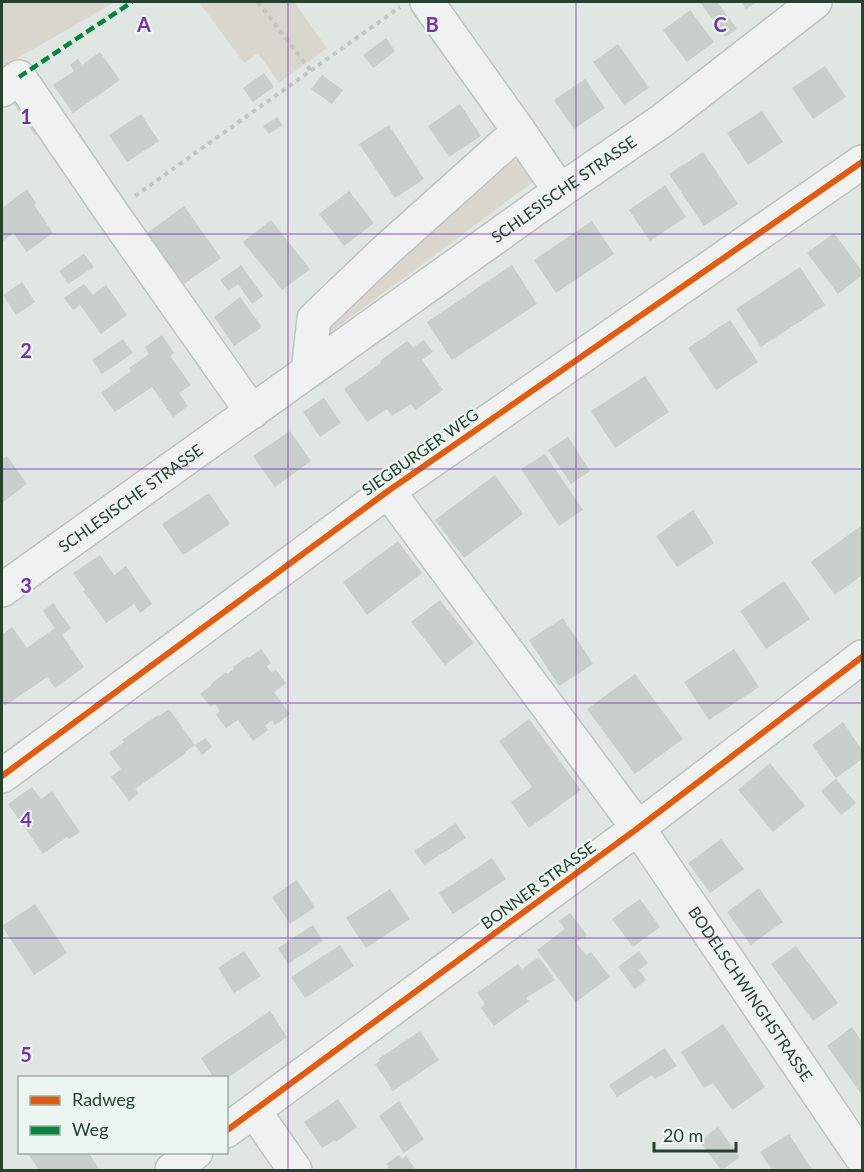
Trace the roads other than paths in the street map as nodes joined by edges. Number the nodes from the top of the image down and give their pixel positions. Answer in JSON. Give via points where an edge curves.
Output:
{"nodes":[{"id":1,"x":427,"y":2,"type":"edge"},
{"id":2,"x":815,"y":2,"type":"edge"},
{"id":3,"x":10,"y":83,"type":"edge"},
{"id":4,"x":519,"y":130,"type":"junction"},
{"id":5,"x":862,"y":162,"type":"edge"},
{"id":6,"x":560,"y":191,"type":"junction"},
{"id":7,"x":308,"y":371,"type":"junction"},
{"id":8,"x":252,"y":412,"type":"junction"},
{"id":9,"x":388,"y":490,"type":"junction"},
{"id":10,"x":4,"y":584,"type":"edge"},
{"id":11,"x":862,"y":657,"type":"edge"},
{"id":12,"x":2,"y":776,"type":"edge"},
{"id":13,"x":638,"y":828,"type":"junction"},
{"id":14,"x":254,"y":1111,"type":"junction"},
{"id":15,"x":228,"y":1130,"type":"edge"},
{"id":16,"x":193,"y":1154,"type":"edge"},
{"id":17,"x":862,"y":1158,"type":"edge"},
{"id":18,"x":172,"y":1170,"type":"edge"},
{"id":19,"x":295,"y":1170,"type":"edge"}],
"edges":[{"from":1,"to":4,"type":"street"},
{"from":2,"to":6,"type":"street","name":"SCHLESISCHE STRASSE","via":[[663,120]]},
{"from":3,"to":8,"type":"street","via":[[112,213]]},
{"from":4,"to":6,"type":"street"},
{"from":4,"to":7,"type":"street","via":[[314,319]]},
{"from":5,"to":9,"type":"street","name":"SIEGBURGER WEG"},
{"from":6,"to":7,"type":"street","name":"SCHLESISCHE STRASSE"},
{"from":7,"to":8,"type":"street","name":"SCHLESISCHE STRASSE"},
{"from":8,"to":10,"type":"street","name":"SCHLESISCHE STRASSE"},
{"from":9,"to":12,"type":"street","name":"SIEGBURGER WEG"},
{"from":9,"to":13,"type":"street","name":"SIEGBURGER WEG"},
{"from":11,"to":13,"type":"street","name":"BONNER STRASSE"},
{"from":13,"to":14,"type":"street","name":"BONNER STRASSE"},
{"from":13,"to":17,"type":"street","name":"BODELSCHWINGHSTRASSE"},
{"from":14,"to":15,"type":"street","name":"BONNER STRASSE"},
{"from":14,"to":19,"type":"street"},
{"from":16,"to":18,"type":"street"}]}
